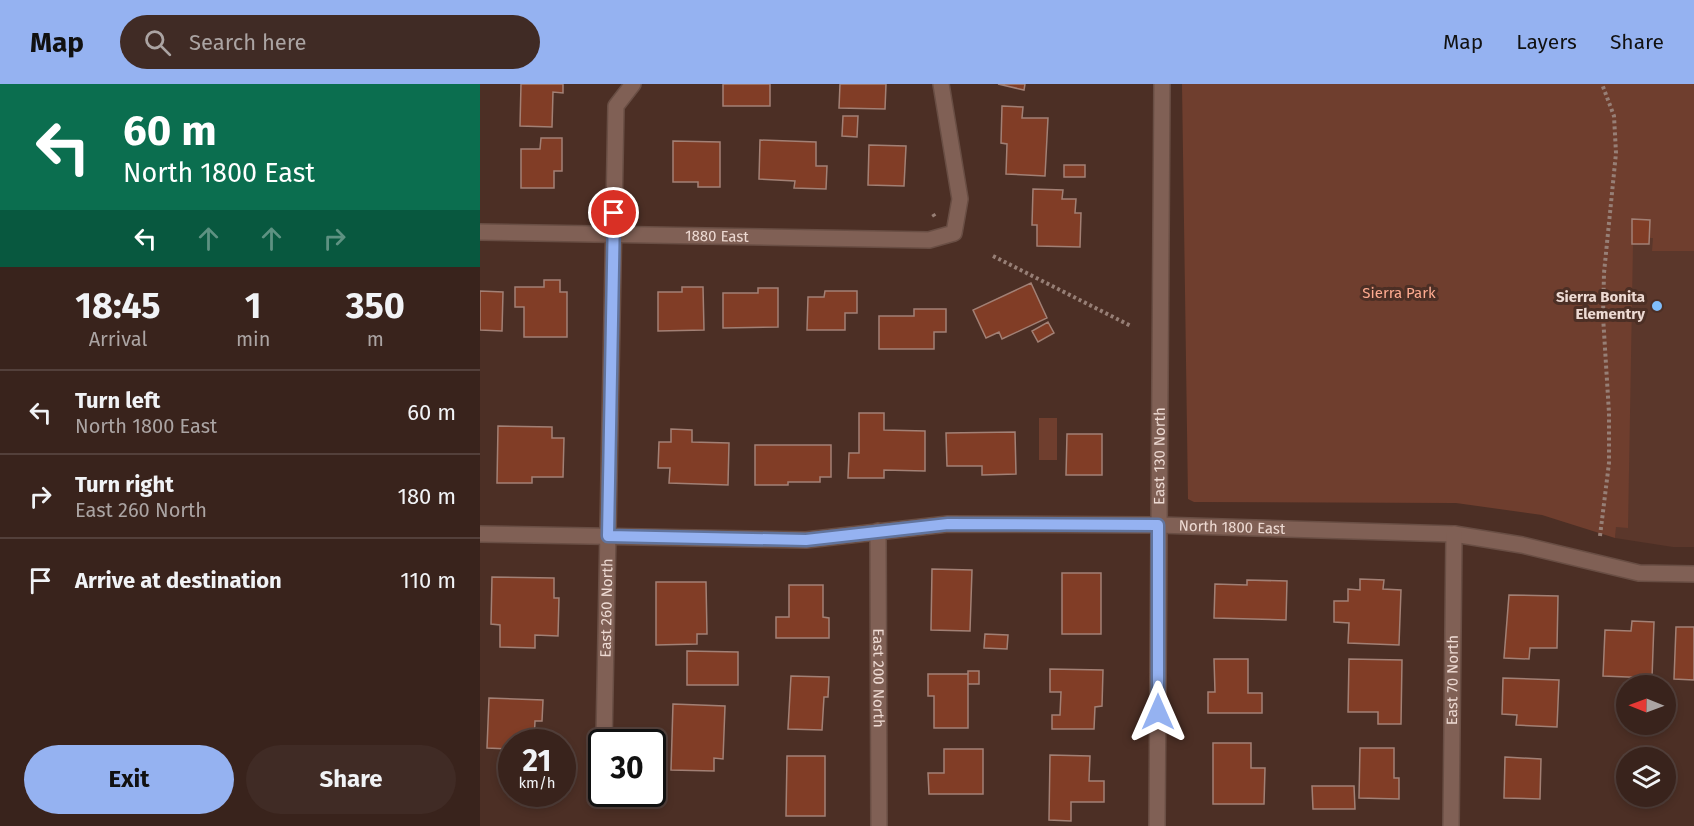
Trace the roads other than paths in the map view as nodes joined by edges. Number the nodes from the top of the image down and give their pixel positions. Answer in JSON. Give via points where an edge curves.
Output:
{"nodes":[{"id":1,"x":633,"y":84,"type":"edge"},
{"id":2,"x":941,"y":84,"type":"edge"},
{"id":3,"x":1162,"y":84,"type":"edge"},
{"id":4,"x":480,"y":232,"type":"edge"},
{"id":5,"x":613,"y":235,"type":"junction"},
{"id":6,"x":1158,"y":525,"type":"junction"},
{"id":7,"x":878,"y":531,"type":"junction"},
{"id":8,"x":480,"y":534,"type":"edge"},
{"id":9,"x":1454,"y":534,"type":"junction"},
{"id":10,"x":608,"y":536,"type":"junction"},
{"id":11,"x":1694,"y":574,"type":"edge"},
{"id":12,"x":604,"y":729,"type":"edge"},
{"id":13,"x":879,"y":826,"type":"edge"},
{"id":14,"x":1157,"y":826,"type":"edge"},
{"id":15,"x":1451,"y":826,"type":"edge"}],
"edges":[{"from":1,"to":5,"type":"street","name":"East 260 North","via":[[616,106]]},
{"from":2,"to":5,"type":"street","name":"1880 East","via":[[960,199],[954,233],[929,240]]},
{"from":3,"to":6,"type":"street","name":"East 130 North"},
{"from":4,"to":5,"type":"street","name":"1880 East"},
{"from":5,"to":10,"type":"street","name":"East 260 North"},
{"from":6,"to":7,"type":"street","name":"North 1800 East","via":[[948,524]]},
{"from":6,"to":9,"type":"street","name":"North 1800 East"},
{"from":6,"to":14,"type":"street","name":"East 130 North"},
{"from":7,"to":10,"type":"street","name":"North 1800 East","via":[[806,540]]},
{"from":7,"to":13,"type":"street","name":"East 200 North"},
{"from":8,"to":10,"type":"street","name":"North 1800 East"},
{"from":9,"to":11,"type":"street","name":"North 1800 East","via":[[1522,544],[1639,573]]},
{"from":9,"to":15,"type":"street","name":"East 70 North"},
{"from":10,"to":12,"type":"street","name":"East 260 North"}]}
